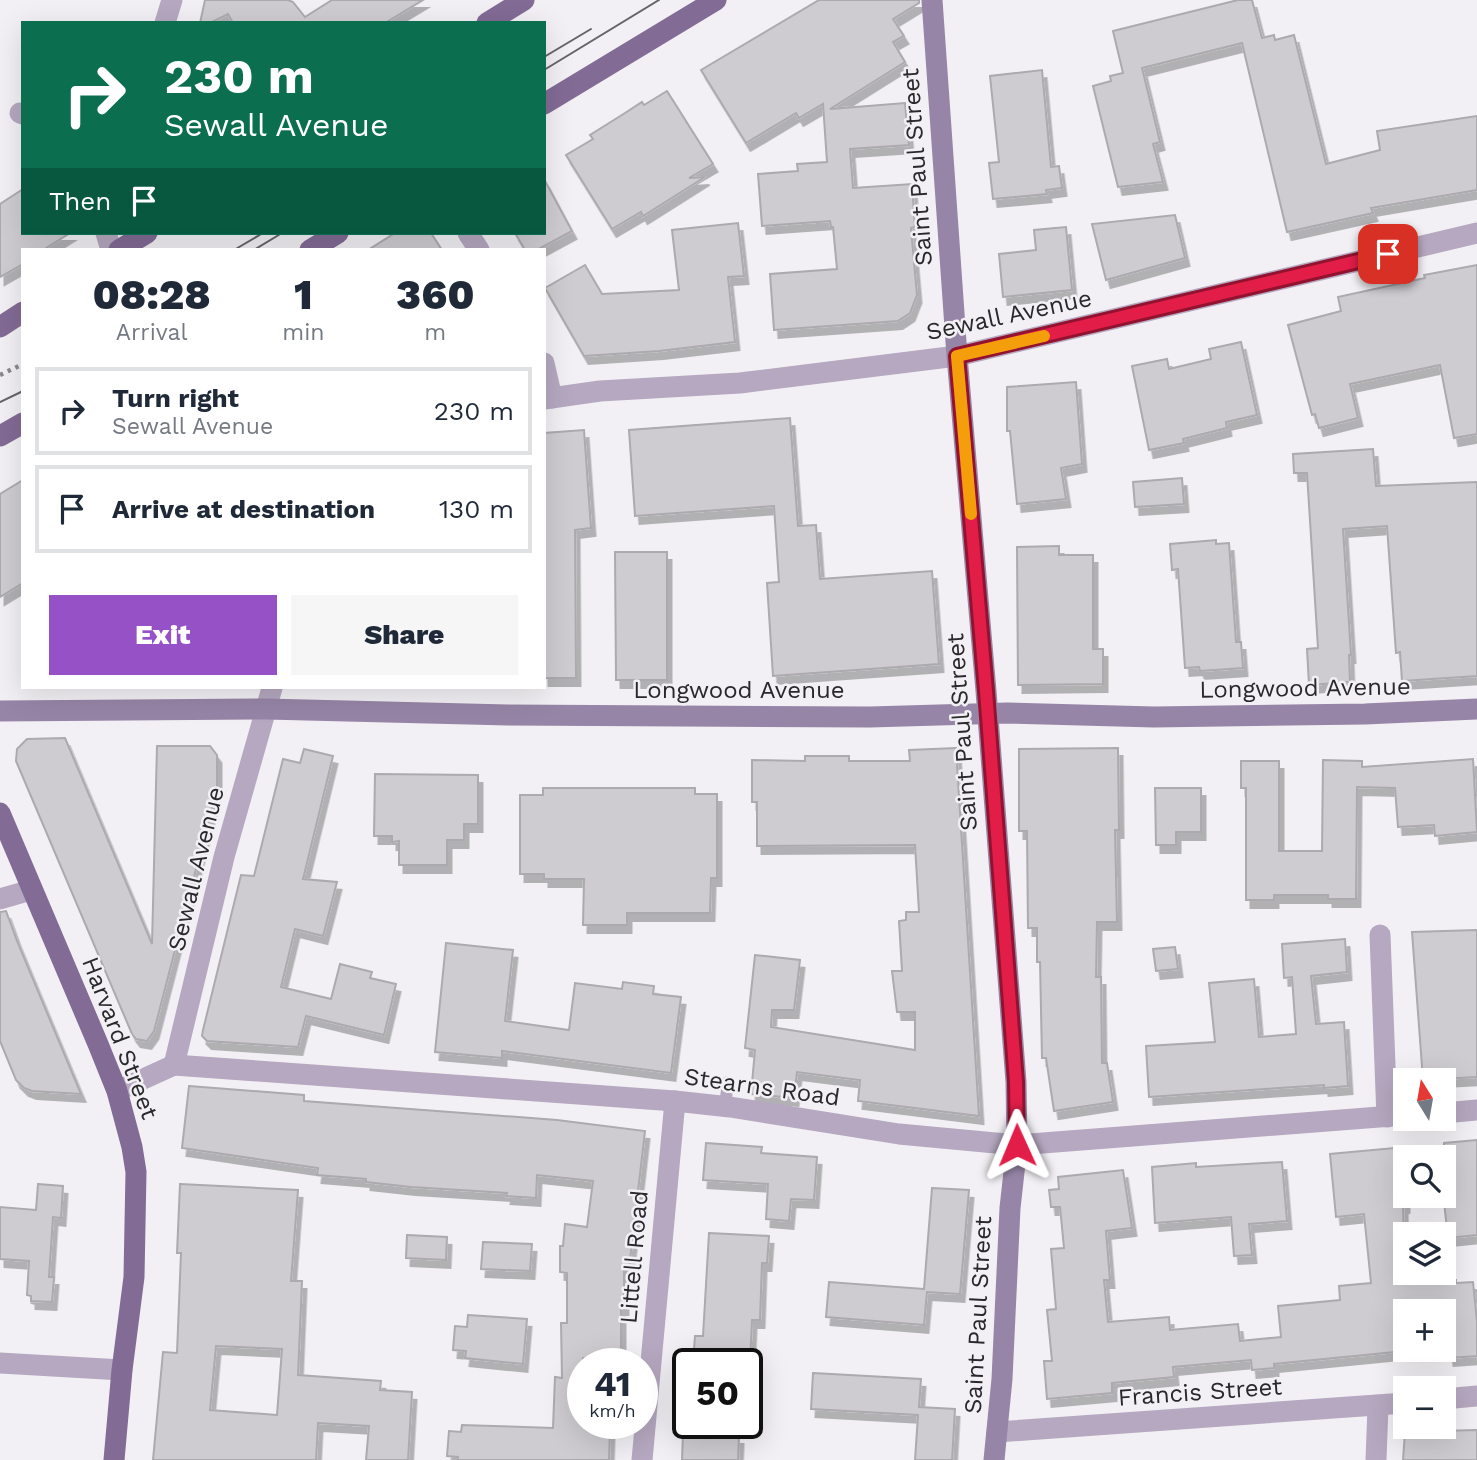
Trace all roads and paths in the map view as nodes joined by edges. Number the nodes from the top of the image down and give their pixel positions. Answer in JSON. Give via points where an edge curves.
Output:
{"nodes":[{"id":1,"x":172,"y":0,"type":"edge"},
{"id":2,"x":524,"y":0,"type":"edge"},
{"id":3,"x":716,"y":0,"type":"edge"},
{"id":4,"x":932,"y":0,"type":"edge"},
{"id":5,"x":166,"y":21,"type":"edge"},
{"id":6,"x":490,"y":21,"type":"edge"},
{"id":7,"x":546,"y":103,"type":"edge"},
{"id":8,"x":1477,"y":233,"type":"edge"},
{"id":9,"x":145,"y":235,"type":"edge"},
{"id":10,"x":335,"y":235,"type":"edge"},
{"id":11,"x":122,"y":248,"type":"edge"},
{"id":12,"x":313,"y":248,"type":"edge"},
{"id":13,"x":21,"y":313,"type":"edge"},
{"id":14,"x":0,"y":327,"type":"edge"},
{"id":15,"x":957,"y":356,"type":"junction"},
{"id":16,"x":21,"y":365,"type":"edge"},
{"id":17,"x":0,"y":375,"type":"edge"},
{"id":18,"x":546,"y":380,"type":"edge"},
{"id":19,"x":548,"y":398,"type":"edge"},
{"id":20,"x":21,"y":424,"type":"edge"},
{"id":21,"x":0,"y":436,"type":"edge"},
{"id":22,"x":272,"y":689,"type":"edge"},
{"id":23,"x":266,"y":709,"type":"junction"},
{"id":24,"x":1477,"y":709,"type":"edge"},
{"id":25,"x":0,"y":711,"type":"edge"},
{"id":26,"x":987,"y":714,"type":"junction"},
{"id":27,"x":0,"y":813,"type":"edge"},
{"id":28,"x":31,"y":890,"type":"junction"},
{"id":29,"x":0,"y":899,"type":"edge"},
{"id":30,"x":1380,"y":935,"type":"dead end"},
{"id":31,"x":174,"y":1065,"type":"junction"},
{"id":32,"x":729,"y":1082,"type":"dead end"},
{"id":33,"x":1393,"y":1082,"type":"edge"},
{"id":34,"x":117,"y":1091,"type":"junction"},
{"id":35,"x":675,"y":1101,"type":"junction"},
{"id":36,"x":725,"y":1106,"type":"junction"},
{"id":37,"x":1477,"y":1110,"type":"edge"},
{"id":38,"x":1456,"y":1112,"type":"edge"},
{"id":39,"x":1393,"y":1116,"type":"edge"},
{"id":40,"x":1017,"y":1145,"type":"junction"},
{"id":41,"x":0,"y":1363,"type":"edge"},
{"id":42,"x":122,"y":1370,"type":"junction"},
{"id":43,"x":1477,"y":1396,"type":"edge"},
{"id":44,"x":1456,"y":1398,"type":"edge"},
{"id":45,"x":1393,"y":1404,"type":"edge"},
{"id":46,"x":1378,"y":1406,"type":"junction"},
{"id":47,"x":997,"y":1432,"type":"junction"},
{"id":48,"x":114,"y":1460,"type":"edge"},
{"id":49,"x":642,"y":1460,"type":"edge"},
{"id":50,"x":994,"y":1460,"type":"edge"},
{"id":51,"x":1376,"y":1460,"type":"edge"}],
"edges":[{"from":1,"to":5,"type":"street"},
{"from":2,"to":6,"type":"main road"},
{"from":3,"to":7,"type":"main road"},
{"from":4,"to":15,"type":"main road","name":"Saint Paul Street"},
{"from":8,"to":15,"type":"street","name":"Sewall Avenue"},
{"from":9,"to":11,"type":"main road"},
{"from":10,"to":12,"type":"main road"},
{"from":13,"to":14,"type":"main road"},
{"from":15,"to":19,"type":"street","name":"Sewall Avenue","via":[[740,383]]},
{"from":15,"to":26,"type":"main road","name":"Saint Paul Street"},
{"from":16,"to":17,"type":"path"},
{"from":18,"to":19,"type":"street"},
{"from":20,"to":21,"type":"main road"},
{"from":22,"to":23,"type":"street","name":"Sewall Avenue"},
{"from":23,"to":25,"type":"main road","name":"Longwood Avenue"},
{"from":23,"to":26,"type":"main road","name":"Longwood Avenue","via":[[508,715]]},
{"from":23,"to":31,"type":"street","name":"Sewall Avenue","via":[[224,857]]},
{"from":24,"to":26,"type":"main road","name":"Longwood Avenue","via":[[1154,717]]},
{"from":26,"to":40,"type":"main road","name":"Saint Paul Street"},
{"from":27,"to":28,"type":"main road","name":"Harvard Street"},
{"from":28,"to":29,"type":"street"},
{"from":28,"to":34,"type":"main road","name":"Harvard Street"},
{"from":30,"to":33,"type":"street"},
{"from":31,"to":34,"type":"street","name":"Stearns Road"},
{"from":31,"to":35,"type":"street","name":"Stearns Road"},
{"from":32,"to":36,"type":"lane"},
{"from":34,"to":42,"type":"main road","name":"Harvard Street","via":[[136,1172],[134,1277]]},
{"from":35,"to":36,"type":"street","name":"Stearns Road"},
{"from":35,"to":49,"type":"street","name":"Littell Road"},
{"from":36,"to":40,"type":"street","name":"Stearns Road","via":[[898,1134]]},
{"from":37,"to":38,"type":"street"},
{"from":39,"to":40,"type":"street","name":"Stearns Road"},
{"from":40,"to":47,"type":"main road","name":"Saint Paul Street"},
{"from":41,"to":42,"type":"street"},
{"from":42,"to":48,"type":"main road","name":"Harvard Street"},
{"from":43,"to":44,"type":"street"},
{"from":45,"to":46,"type":"street","name":"Francis Street"},
{"from":46,"to":47,"type":"street","name":"Francis Street"},
{"from":46,"to":51,"type":"street"},
{"from":47,"to":50,"type":"main road","name":"Saint Paul Street"}]}
